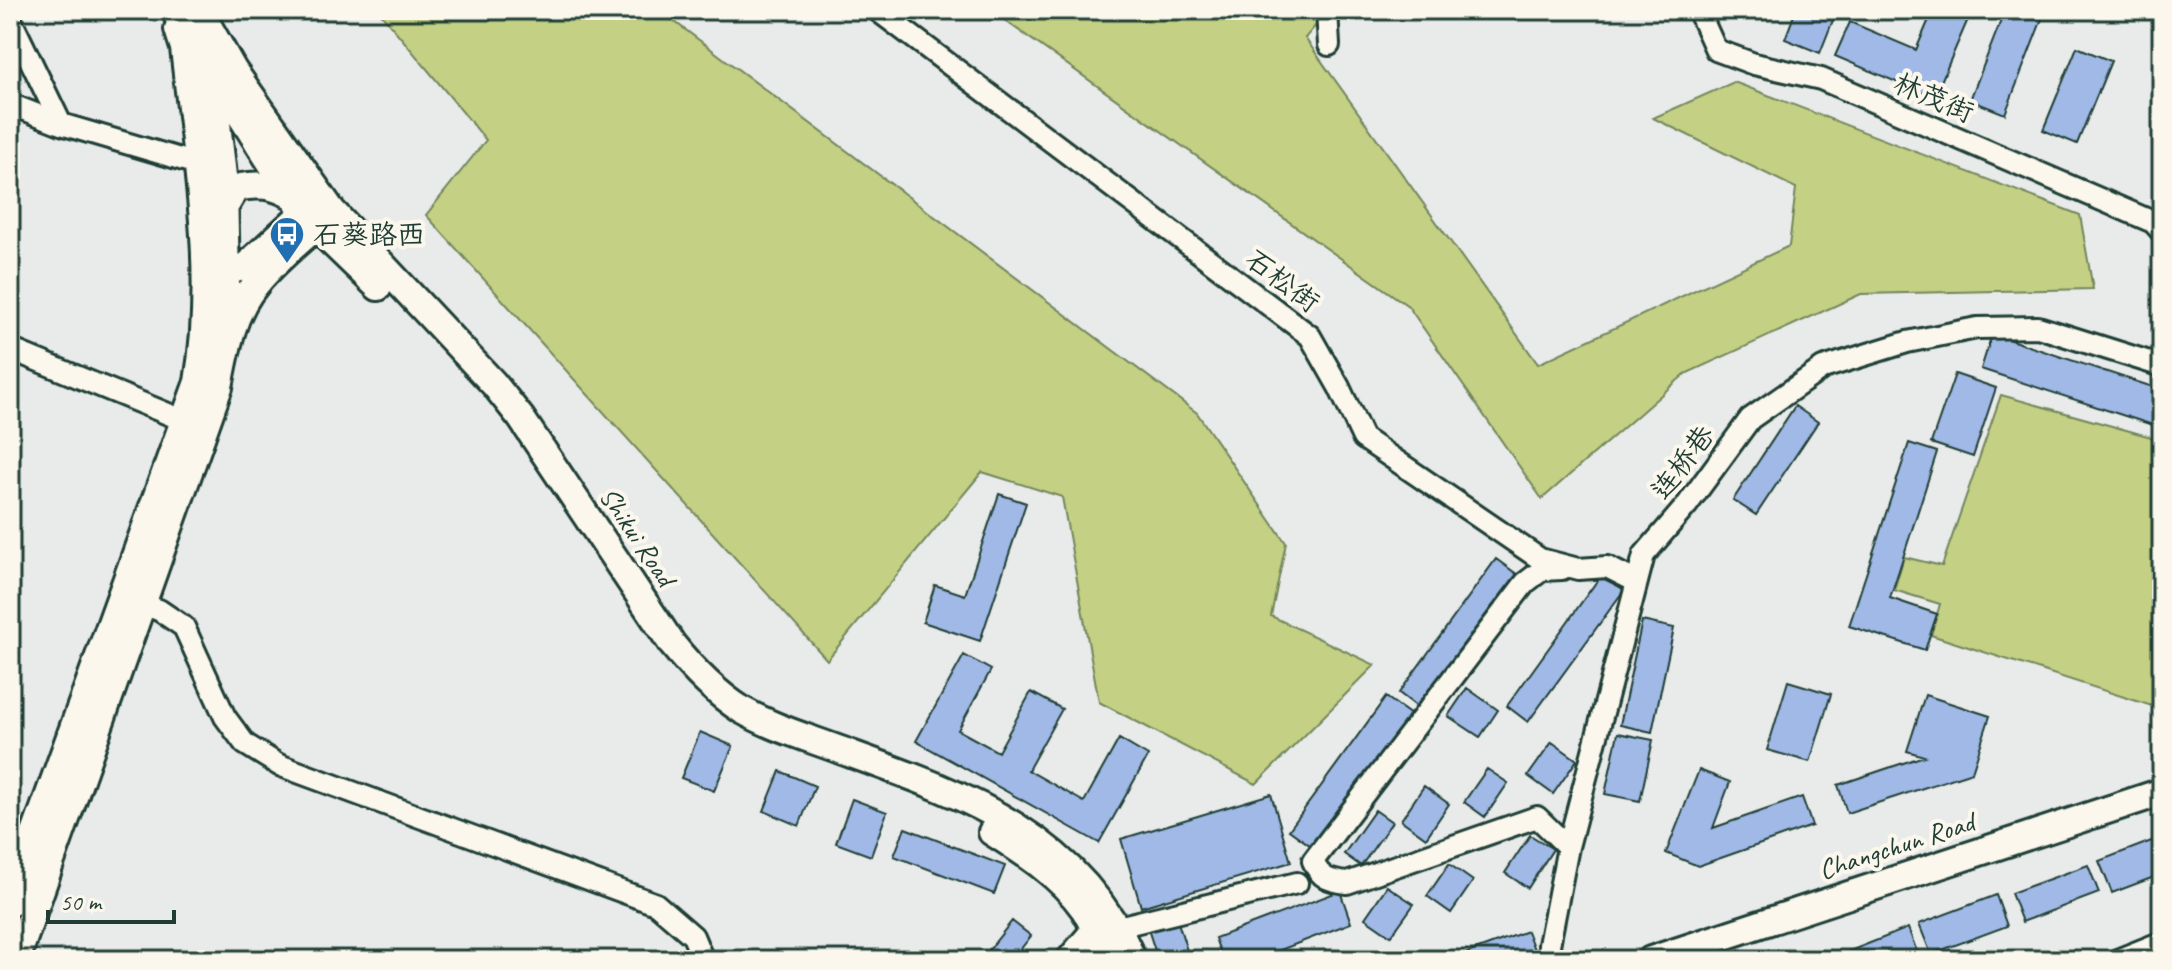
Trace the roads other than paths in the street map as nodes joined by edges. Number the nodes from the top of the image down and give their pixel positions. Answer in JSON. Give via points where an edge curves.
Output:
{"nodes":[{"id":1,"x":173,"y":10,"type":"edge"},
{"id":2,"x":199,"y":10,"type":"edge"},
{"id":3,"x":877,"y":10,"type":"edge"},
{"id":4,"x":1327,"y":10,"type":"edge"},
{"id":5,"x":1698,"y":10,"type":"edge"},
{"id":6,"x":10,"y":18,"type":"edge"},
{"id":7,"x":1329,"y":45,"type":"dead end"},
{"id":8,"x":212,"y":71,"type":"junction"},
{"id":9,"x":10,"y":104,"type":"edge"},
{"id":10,"x":61,"y":124,"type":"junction"},
{"id":11,"x":197,"y":164,"type":"junction"},
{"id":12,"x":224,"y":208,"type":"junction"},
{"id":13,"x":314,"y":209,"type":"junction"},
{"id":14,"x":2162,"y":232,"type":"edge"},
{"id":15,"x":226,"y":265,"type":"junction"},
{"id":16,"x":227,"y":343,"type":"junction"},
{"id":17,"x":10,"y":349,"type":"edge"},
{"id":18,"x":2162,"y":366,"type":"edge"},
{"id":19,"x":185,"y":421,"type":"junction"},
{"id":20,"x":1578,"y":569,"type":"junction"},
{"id":21,"x":1637,"y":582,"type":"junction"},
{"id":22,"x":141,"y":604,"type":"junction"},
{"id":23,"x":2162,"y":792,"type":"edge"},
{"id":24,"x":1568,"y":847,"type":"junction"},
{"id":25,"x":1297,"y":883,"type":"dead end"},
{"id":26,"x":10,"y":903,"type":"edge"},
{"id":27,"x":1106,"y":927,"type":"junction"},
{"id":28,"x":2162,"y":942,"type":"edge"},
{"id":29,"x":1691,"y":954,"type":"edge"},
{"id":30,"x":18,"y":958,"type":"edge"},
{"id":31,"x":703,"y":960,"type":"edge"},
{"id":32,"x":1066,"y":960,"type":"edge"},
{"id":33,"x":1107,"y":960,"type":"edge"},
{"id":34,"x":1133,"y":960,"type":"edge"},
{"id":35,"x":1551,"y":960,"type":"edge"},
{"id":36,"x":1651,"y":960,"type":"edge"},
{"id":37,"x":2117,"y":960,"type":"edge"}],
"edges":[{"from":1,"to":8,"type":"main road","name":"Shikui Road"},
{"from":1,"to":11,"type":"main road","via":[[184,48]]},
{"from":2,"to":8,"type":"main road"},
{"from":2,"to":13,"type":"main road","name":"Shikui Road"},
{"from":3,"to":20,"type":"street","name":"石松街","via":[[1310,336],[1363,438],[1540,559]]},
{"from":4,"to":7,"type":"street"},
{"from":5,"to":14,"type":"street","name":"林茂街","via":[[1716,50],[1821,79],[2153,222]]},
{"from":6,"to":10,"type":"street"},
{"from":8,"to":12,"type":"main road"},
{"from":8,"to":13,"type":"main road","name":"Shikui Road"},
{"from":9,"to":10,"type":"street"},
{"from":10,"to":11,"type":"street"},
{"from":11,"to":19,"type":"main road","via":[[206,338]]},
{"from":12,"to":13,"type":"main road","via":[[236,188],[255,184],[276,187]]},
{"from":12,"to":15,"type":"main road"},
{"from":13,"to":15,"type":"main road","via":[[246,266],[232,270]]},
{"from":13,"to":16,"type":"main road","via":[[256,283]]},
{"from":13,"to":27,"type":"main road","name":"Shikui Road","via":[[511,432],[662,655],[703,701],[759,738],[984,826]]},
{"from":15,"to":16,"type":"main road"},
{"from":16,"to":22,"type":"main road","via":[[219,387]]},
{"from":17,"to":19,"type":"street"},
{"from":18,"to":21,"type":"street","name":"连桥巷","via":[[2038,327],[1977,328],[1907,342],[1823,368],[1750,419],[1644,555]]},
{"from":19,"to":26,"type":"main road"},
{"from":20,"to":21,"type":"street","name":"石松街","via":[[1607,567]]},
{"from":20,"to":24,"type":"street","via":[[1542,570],[1525,583],[1313,861],[1317,872],[1330,881],[1347,883],[1537,817]]},
{"from":21,"to":24,"type":"street","name":"连桥巷"},
{"from":22,"to":30,"type":"main road"},
{"from":22,"to":31,"type":"street","via":[[184,627],[225,717],[245,744],[279,765],[656,904],[693,936]]},
{"from":23,"to":29,"type":"main road","name":"Changchun Road"},
{"from":24,"to":35,"type":"street","name":"连桥巷","via":[[1549,945]]},
{"from":25,"to":27,"type":"street"},
{"from":27,"to":32,"type":"street"},
{"from":27,"to":33,"type":"main road","name":"Shikui Road"},
{"from":27,"to":34,"type":"main road","name":"Shikui Road"},
{"from":28,"to":37,"type":"street"},
{"from":29,"to":36,"type":"main road","name":"Changchun Road"}]}
